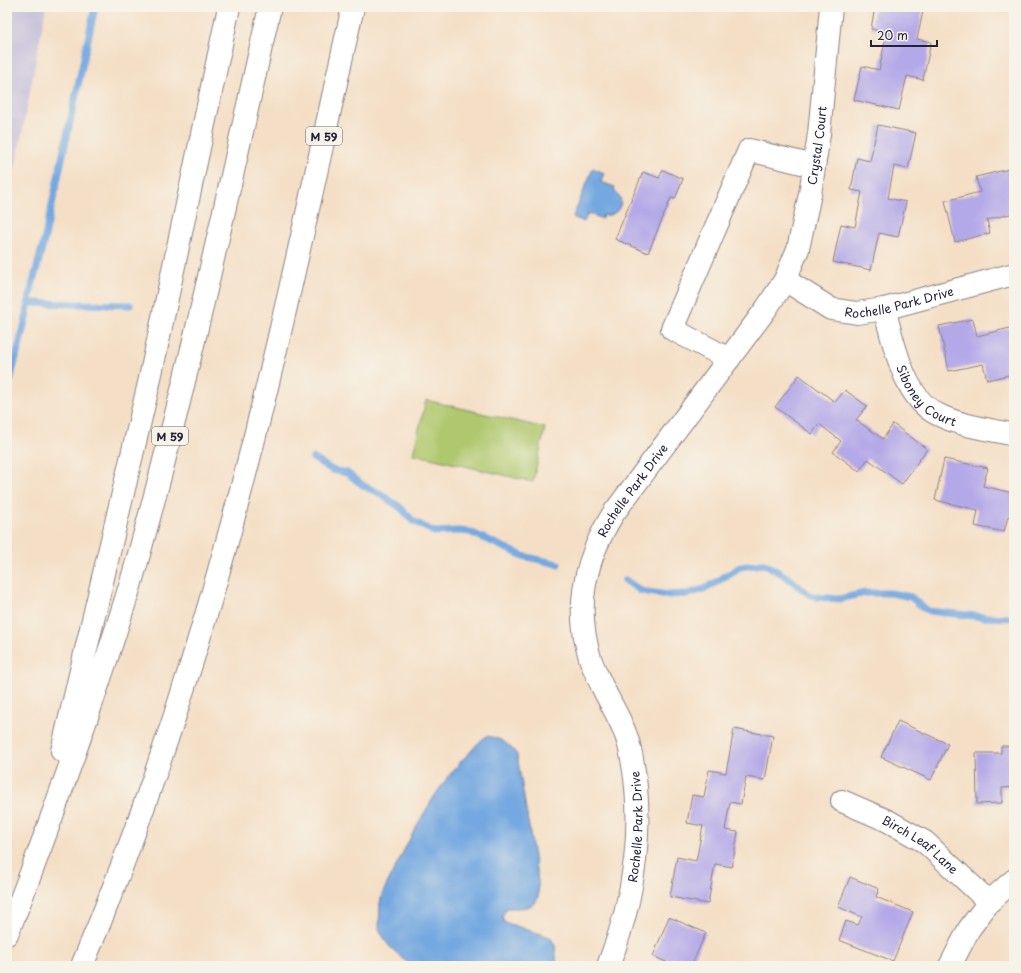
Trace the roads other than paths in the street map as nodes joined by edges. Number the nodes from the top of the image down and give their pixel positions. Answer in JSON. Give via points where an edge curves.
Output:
{"nodes":[{"id":1,"x":229,"y":7,"type":"edge"},
{"id":2,"x":270,"y":7,"type":"edge"},
{"id":3,"x":353,"y":7,"type":"edge"},
{"id":4,"x":832,"y":7,"type":"edge"},
{"id":5,"x":814,"y":166,"type":"junction"},
{"id":6,"x":1014,"y":274,"type":"edge"},
{"id":7,"x":785,"y":280,"type":"junction"},
{"id":8,"x":884,"y":309,"type":"junction"},
{"id":9,"x":729,"y":359,"type":"junction"},
{"id":10,"x":1014,"y":435,"type":"edge"},
{"id":11,"x":842,"y":801,"type":"dead end"},
{"id":12,"x":37,"y":856,"type":"junction"},
{"id":13,"x":1014,"y":880,"type":"edge"},
{"id":14,"x":989,"y":902,"type":"junction"},
{"id":15,"x":7,"y":934,"type":"edge"},
{"id":16,"x":82,"y":966,"type":"edge"},
{"id":17,"x":608,"y":966,"type":"edge"},
{"id":18,"x":950,"y":966,"type":"edge"}],
"edges":[{"from":1,"to":12,"type":"main road","via":[[149,382]]},
{"from":2,"to":12,"type":"main road","number":"M 59","via":[[191,356],[156,492],[108,656]]},
{"from":3,"to":16,"type":"main road","number":"M 59","via":[[277,342],[224,551],[161,756],[118,876]]},
{"from":4,"to":5,"type":"main road","name":"Crystal Court"},
{"from":5,"to":7,"type":"main road","name":"Crystal Court","via":[[798,249]]},
{"from":5,"to":9,"type":"main road","via":[[749,150],[672,329]]},
{"from":6,"to":8,"type":"main road","name":"Rochelle Park Drive"},
{"from":7,"to":8,"type":"main road","name":"Rochelle Park Drive","via":[[832,309],[857,313]]},
{"from":7,"to":9,"type":"main road","name":"Rochelle Park Drive"},
{"from":8,"to":10,"type":"main road","name":"Siboney Court","via":[[903,370],[914,393],[924,404],[936,413],[955,421]]},
{"from":9,"to":17,"type":"main road","name":"Rochelle Park Drive","via":[[613,514],[592,553],[585,580],[582,611],[590,659],[622,725],[630,748],[638,800],[638,828],[631,887]]},
{"from":11,"to":14,"type":"main road","name":"Birch Leaf Lane","via":[[888,821],[925,842]]},
{"from":12,"to":15,"type":"main road","number":"M 59"},
{"from":13,"to":14,"type":"main road"},
{"from":14,"to":18,"type":"main road","via":[[969,929]]}]}
